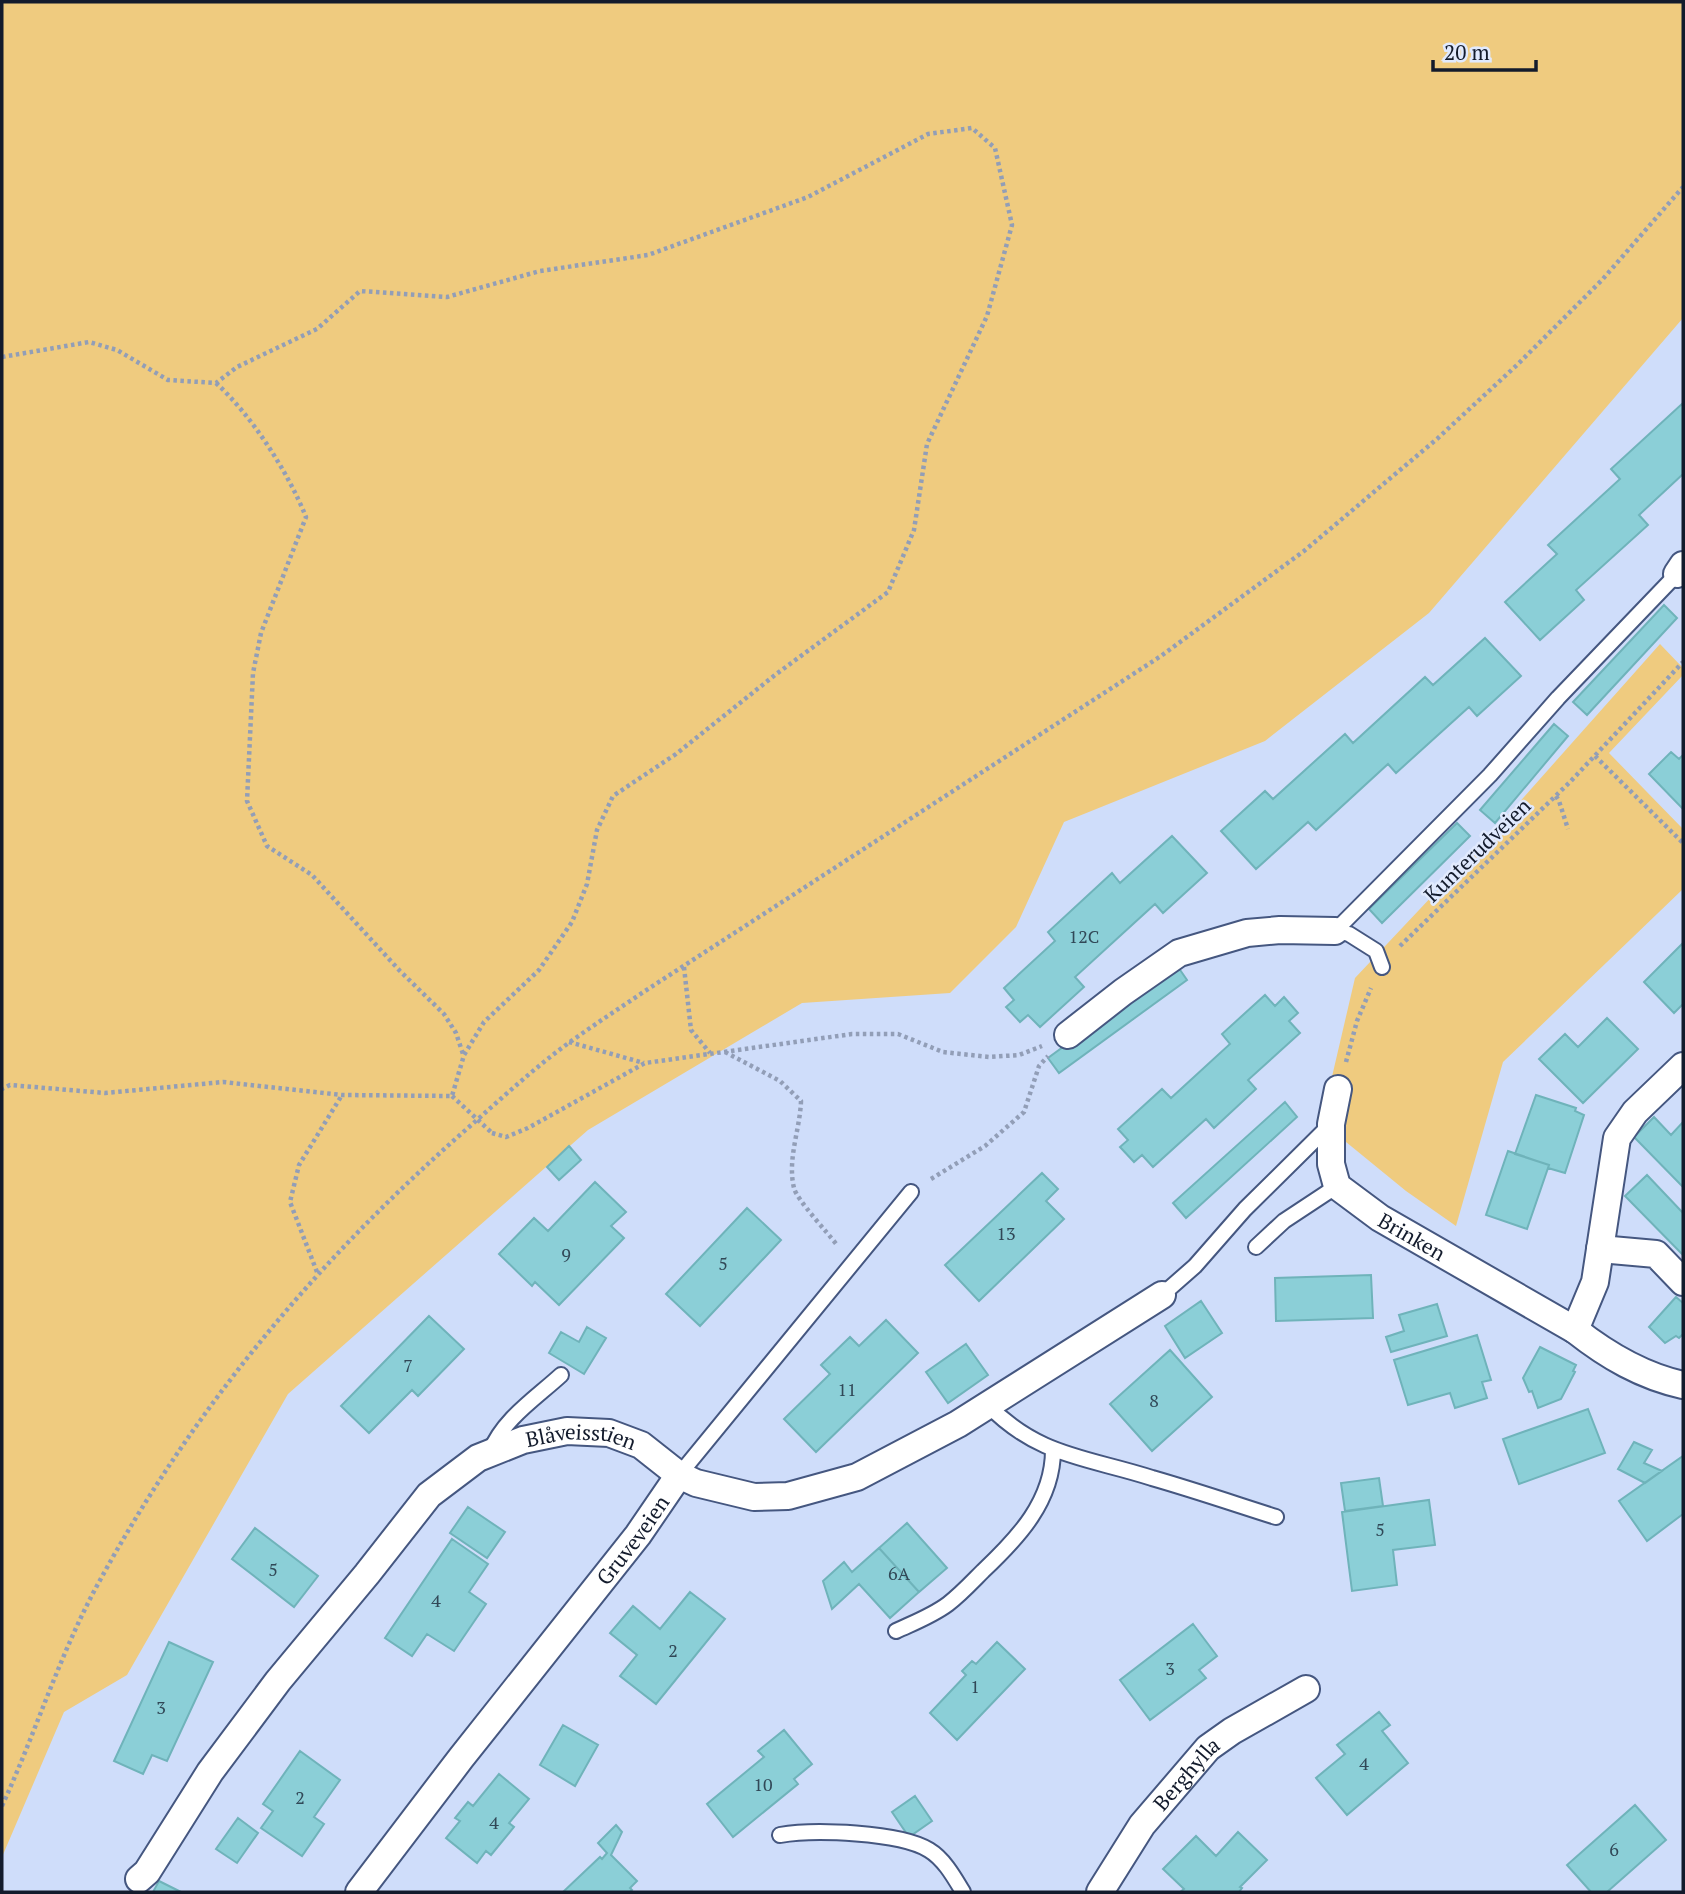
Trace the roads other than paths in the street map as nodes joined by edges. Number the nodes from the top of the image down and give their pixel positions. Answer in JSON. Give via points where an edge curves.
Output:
{"nodes":[{"id":1,"x":1681,"y":573,"type":"edge"},
{"id":2,"x":1335,"y":931,"type":"junction"},
{"id":3,"x":1382,"y":967,"type":"road end"},
{"id":4,"x":1068,"y":1035,"type":"road end"},
{"id":5,"x":1683,"y":1066,"type":"edge"},
{"id":6,"x":1338,"y":1089,"type":"road end"},
{"id":7,"x":1331,"y":1124,"type":"junction"},
{"id":8,"x":1337,"y":1186,"type":"junction"},
{"id":9,"x":911,"y":1192,"type":"road end"},
{"id":10,"x":1256,"y":1247,"type":"dead end"},
{"id":11,"x":1600,"y":1249,"type":"junction"},
{"id":12,"x":1683,"y":1282,"type":"edge"},
{"id":13,"x":1162,"y":1295,"type":"joint"},
{"id":14,"x":1575,"y":1330,"type":"junction"},
{"id":15,"x":561,"y":1375,"type":"dead end"},
{"id":16,"x":1683,"y":1385,"type":"edge"},
{"id":17,"x":988,"y":1404,"type":"junction"},
{"id":18,"x":1053,"y":1450,"type":"junction"},
{"id":19,"x":490,"y":1452,"type":"junction"},
{"id":20,"x":679,"y":1475,"type":"junction"},
{"id":21,"x":1276,"y":1517,"type":"dead end"},
{"id":22,"x":896,"y":1631,"type":"dead end"},
{"id":23,"x":1306,"y":1689,"type":"dead end"},
{"id":24,"x":780,"y":1835,"type":"dead end"},
{"id":25,"x":139,"y":1879,"type":"dead end"},
{"id":26,"x":359,"y":1892,"type":"edge"},
{"id":27,"x":963,"y":1892,"type":"edge"},
{"id":28,"x":1100,"y":1892,"type":"edge"}],
"edges":[{"from":1,"to":2,"type":"lane"},
{"from":2,"to":3,"type":"lane","via":[[1376,951]]},
{"from":2,"to":4,"type":"street","via":[[1247,933],[1179,953]]},
{"from":5,"to":11,"type":"street","via":[[1635,1112],[1617,1138]]},
{"from":6,"to":7,"type":"street"},
{"from":7,"to":8,"type":"street","via":[[1331,1164]]},
{"from":7,"to":13,"type":"lane"},
{"from":8,"to":10,"type":"lane","via":[[1284,1221]]},
{"from":8,"to":14,"type":"street","name":"Brinken","via":[[1380,1218]]},
{"from":9,"to":20,"type":"lane","name":"Gruveveien"},
{"from":11,"to":12,"type":"street","via":[[1656,1254]]},
{"from":11,"to":14,"type":"street","via":[[1595,1282]]},
{"from":13,"to":17,"type":"street","name":"Blåveisstien"},
{"from":14,"to":16,"type":"street","name":"Brinken","via":[[1633,1368]]},
{"from":15,"to":19,"type":"lane","via":[[507,1423]]},
{"from":17,"to":18,"type":"lane","via":[[1002,1419]]},
{"from":17,"to":20,"type":"street","name":"Blåveisstien","via":[[877,1468],[788,1496],[736,1494]]},
{"from":18,"to":21,"type":"lane"},
{"from":18,"to":22,"type":"lane","via":[[1049,1483],[1013,1543],[947,1605]]},
{"from":19,"to":20,"type":"street","name":"Blåveisstien","via":[[567,1432],[609,1433],[641,1444]]},
{"from":19,"to":25,"type":"street","name":"Blåveisstien","via":[[429,1495],[246,1721]]},
{"from":20,"to":26,"type":"street","name":"Gruveveien","via":[[638,1535]]},
{"from":23,"to":28,"type":"street","name":"Berghylla","via":[[1208,1748],[1142,1825]]},
{"from":24,"to":27,"type":"lane","via":[[902,1839],[932,1852]]}]}
